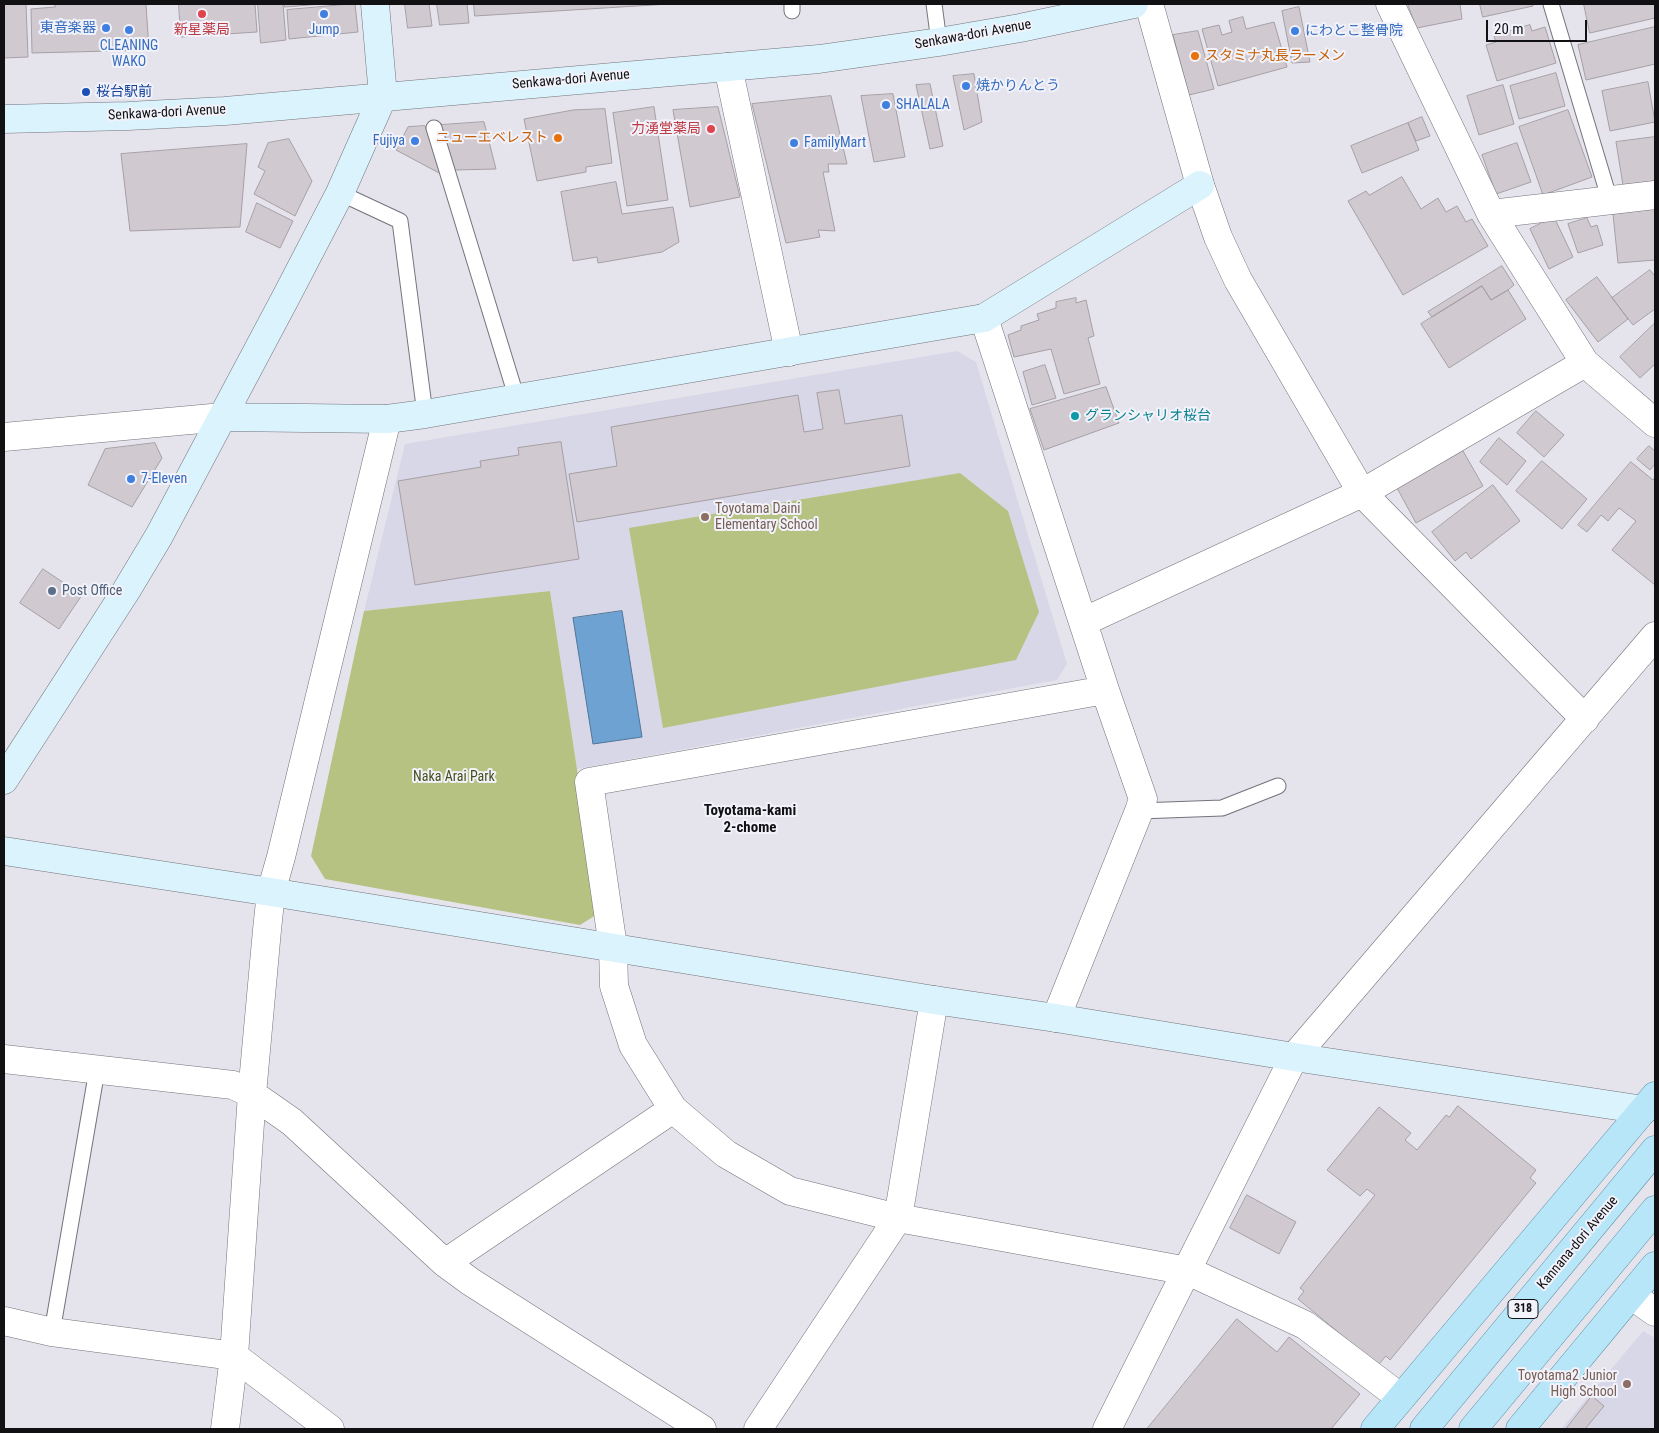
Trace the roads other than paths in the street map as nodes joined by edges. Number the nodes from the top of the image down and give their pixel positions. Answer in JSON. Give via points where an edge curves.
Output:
{"nodes":[{"id":1,"x":375,"y":4,"type":"edge"},
{"id":2,"x":934,"y":4,"type":"edge"},
{"id":3,"x":1134,"y":4,"type":"edge"},
{"id":4,"x":1149,"y":4,"type":"edge"},
{"id":5,"x":1390,"y":4,"type":"edge"},
{"id":6,"x":1551,"y":4,"type":"edge"},
{"id":7,"x":939,"y":42,"type":"junction"},
{"id":8,"x":728,"y":67,"type":"junction"},
{"id":9,"x":384,"y":96,"type":"junction"},
{"id":10,"x":4,"y":119,"type":"edge"},
{"id":11,"x":434,"y":128,"type":"dead end"},
{"id":12,"x":1200,"y":185,"type":"junction"},
{"id":13,"x":340,"y":193,"type":"junction"},
{"id":14,"x":1655,"y":195,"type":"edge"},
{"id":15,"x":1610,"y":201,"type":"junction"},
{"id":16,"x":1491,"y":214,"type":"junction"},
{"id":17,"x":984,"y":318,"type":"junction"},
{"id":18,"x":789,"y":352,"type":"junction"},
{"id":19,"x":1585,"y":363,"type":"junction"},
{"id":20,"x":517,"y":399,"type":"junction"},
{"id":21,"x":425,"y":414,"type":"junction"},
{"id":22,"x":222,"y":417,"type":"junction"},
{"id":23,"x":387,"y":418,"type":"junction"},
{"id":24,"x":1655,"y":423,"type":"edge"},
{"id":25,"x":4,"y":438,"type":"edge"},
{"id":26,"x":1362,"y":493,"type":"junction"},
{"id":27,"x":1083,"y":622,"type":"junction"},
{"id":28,"x":1655,"y":636,"type":"edge"},
{"id":29,"x":1105,"y":690,"type":"junction"},
{"id":30,"x":1585,"y":719,"type":"junction"},
{"id":31,"x":4,"y":780,"type":"edge"},
{"id":32,"x":1278,"y":786,"type":"dead end"},
{"id":33,"x":1140,"y":811,"type":"junction"},
{"id":34,"x":4,"y":851,"type":"edge"},
{"id":35,"x":271,"y":892,"type":"junction"},
{"id":36,"x":613,"y":947,"type":"junction"},
{"id":37,"x":934,"y":1000,"type":"junction"},
{"id":38,"x":1056,"y":1018,"type":"junction"},
{"id":39,"x":1294,"y":1057,"type":"junction"},
{"id":40,"x":4,"y":1059,"type":"edge"},
{"id":41,"x":97,"y":1070,"type":"junction"},
{"id":42,"x":252,"y":1094,"type":"junction"},
{"id":43,"x":1650,"y":1103,"type":"edge"},
{"id":44,"x":673,"y":1109,"type":"junction"},
{"id":45,"x":1655,"y":1150,"type":"edge"},
{"id":46,"x":1655,"y":1210,"type":"edge"},
{"id":47,"x":898,"y":1218,"type":"junction"},
{"id":48,"x":445,"y":1263,"type":"junction"},
{"id":49,"x":1655,"y":1266,"type":"edge"},
{"id":50,"x":1188,"y":1271,"type":"junction"},
{"id":51,"x":1631,"y":1295,"type":"junction"},
{"id":52,"x":1655,"y":1312,"type":"edge"},
{"id":53,"x":4,"y":1321,"type":"edge"},
{"id":54,"x":52,"y":1332,"type":"junction"},
{"id":55,"x":234,"y":1356,"type":"junction"},
{"id":56,"x":1400,"y":1398,"type":"junction"},
{"id":57,"x":225,"y":1429,"type":"edge"},
{"id":58,"x":330,"y":1429,"type":"edge"},
{"id":59,"x":702,"y":1429,"type":"edge"},
{"id":60,"x":758,"y":1429,"type":"edge"},
{"id":61,"x":1108,"y":1429,"type":"edge"},
{"id":62,"x":1375,"y":1429,"type":"edge"},
{"id":63,"x":1424,"y":1429,"type":"edge"},
{"id":64,"x":1473,"y":1429,"type":"edge"},
{"id":65,"x":1520,"y":1429,"type":"edge"}],
"edges":[{"from":1,"to":9,"type":"street"},
{"from":2,"to":7,"type":"lane"},
{"from":3,"to":7,"type":"street","name":"Senkawa-dori Avenue"},
{"from":4,"to":12,"type":"street"},
{"from":5,"to":16,"type":"street"},
{"from":6,"to":15,"type":"lane"},
{"from":7,"to":8,"type":"street","name":"Senkawa-dori Avenue","via":[[819,59]]},
{"from":8,"to":9,"type":"street","name":"Senkawa-dori Avenue"},
{"from":8,"to":18,"type":"street"},
{"from":9,"to":10,"type":"street","name":"Senkawa-dori Avenue","via":[[225,111]]},
{"from":9,"to":13,"type":"street"},
{"from":11,"to":20,"type":"lane"},
{"from":12,"to":17,"type":"street"},
{"from":12,"to":26,"type":"street","via":[[1238,280]]},
{"from":13,"to":21,"type":"lane","via":[[400,221]]},
{"from":13,"to":22,"type":"street"},
{"from":14,"to":15,"type":"street"},
{"from":15,"to":16,"type":"street"},
{"from":16,"to":19,"type":"street"},
{"from":17,"to":18,"type":"street"},
{"from":17,"to":27,"type":"street"},
{"from":18,"to":20,"type":"street"},
{"from":19,"to":24,"type":"street"},
{"from":19,"to":26,"type":"street"},
{"from":20,"to":21,"type":"street"},
{"from":21,"to":23,"type":"street"},
{"from":22,"to":23,"type":"street"},
{"from":22,"to":25,"type":"street"},
{"from":22,"to":31,"type":"street","via":[[126,591]]},
{"from":23,"to":35,"type":"street"},
{"from":26,"to":27,"type":"street"},
{"from":26,"to":30,"type":"street"},
{"from":27,"to":29,"type":"street"},
{"from":28,"to":30,"type":"street"},
{"from":29,"to":33,"type":"street","via":[[1142,799]]},
{"from":29,"to":36,"type":"street","via":[[589,782]]},
{"from":30,"to":39,"type":"street"},
{"from":32,"to":33,"type":"lane","via":[[1222,808]]},
{"from":33,"to":38,"type":"street"},
{"from":34,"to":35,"type":"street"},
{"from":35,"to":36,"type":"street"},
{"from":35,"to":42,"type":"street"},
{"from":36,"to":37,"type":"street"},
{"from":36,"to":44,"type":"street","via":[[614,986],[633,1044]]},
{"from":37,"to":38,"type":"street"},
{"from":37,"to":47,"type":"street"},
{"from":38,"to":39,"type":"street"},
{"from":39,"to":43,"type":"street"},
{"from":39,"to":50,"type":"street"},
{"from":40,"to":41,"type":"street"},
{"from":41,"to":42,"type":"street","via":[[233,1085]]},
{"from":41,"to":54,"type":"lane"},
{"from":42,"to":48,"type":"street","via":[[292,1122]]},
{"from":42,"to":55,"type":"street"},
{"from":43,"to":56,"type":"main road"},
{"from":44,"to":47,"type":"street","via":[[726,1154],[790,1190]]},
{"from":44,"to":48,"type":"street"},
{"from":45,"to":63,"type":"main road","name":"Kannana-dori Avenue","number":"318"},
{"from":46,"to":64,"type":"main road"},
{"from":47,"to":50,"type":"street"},
{"from":47,"to":60,"type":"street"},
{"from":48,"to":59,"type":"street"},
{"from":49,"to":51,"type":"main road"},
{"from":50,"to":56,"type":"street","via":[[1305,1324]]},
{"from":50,"to":61,"type":"street"},
{"from":51,"to":52,"type":"street"},
{"from":51,"to":65,"type":"main road"},
{"from":53,"to":54,"type":"street"},
{"from":54,"to":55,"type":"street"},
{"from":55,"to":57,"type":"street"},
{"from":55,"to":58,"type":"street"},
{"from":56,"to":62,"type":"main road"}]}
